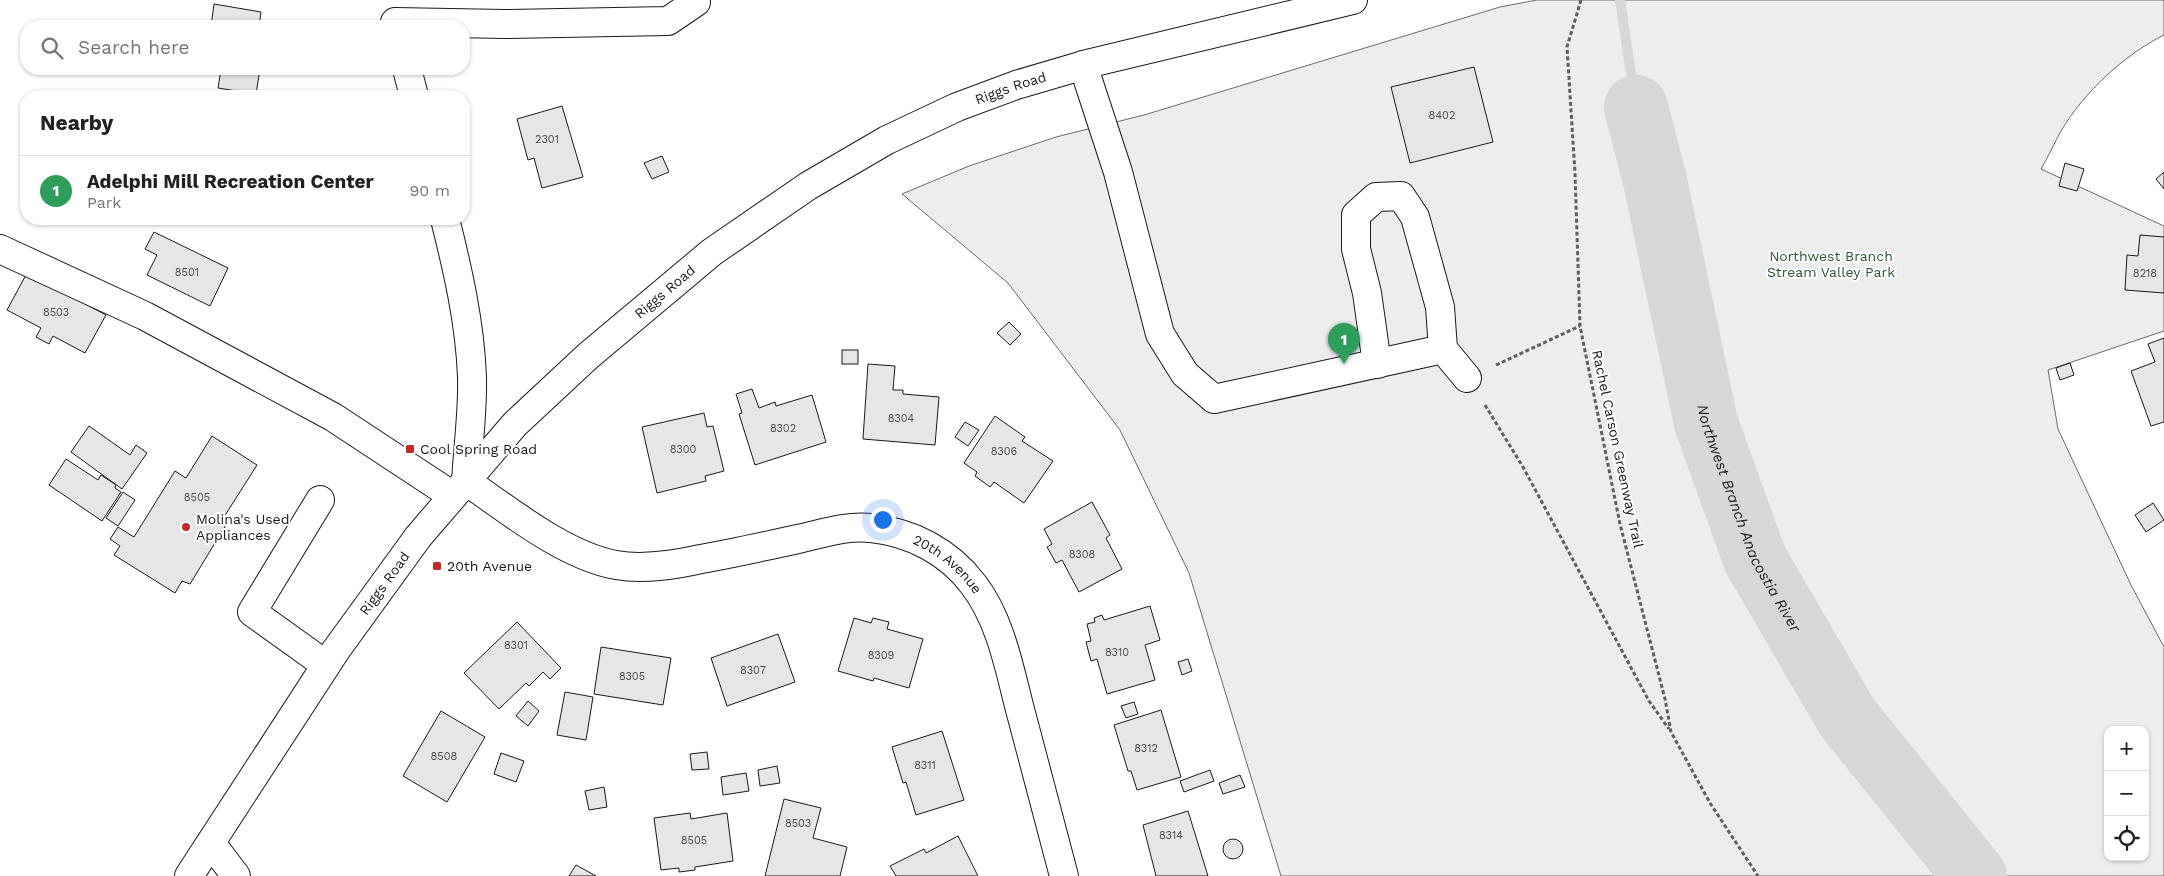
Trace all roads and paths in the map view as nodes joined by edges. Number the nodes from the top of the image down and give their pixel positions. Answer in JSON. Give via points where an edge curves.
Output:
{"nodes":[{"id":1,"x":696,"y":0,"type":"edge"},
{"id":2,"x":1353,"y":0,"type":"edge"},
{"id":3,"x":1580,"y":0,"type":"edge"},
{"id":4,"x":393,"y":16,"type":"edge"},
{"id":5,"x":448,"y":20,"type":"edge"},
{"id":6,"x":470,"y":22,"type":"edge"},
{"id":7,"x":1083,"y":65,"type":"junction"},
{"id":8,"x":409,"y":75,"type":"edge"},
{"id":9,"x":412,"y":90,"type":"edge"},
{"id":10,"x":446,"y":225,"type":"edge"},
{"id":11,"x":0,"y":249,"type":"edge"},
{"id":12,"x":1580,"y":326,"type":"junction"},
{"id":13,"x":1443,"y":349,"type":"junction"},
{"id":14,"x":1377,"y":364,"type":"junction"},
{"id":15,"x":1467,"y":378,"type":"junction"},
{"id":16,"x":459,"y":488,"type":"junction"},
{"id":17,"x":320,"y":500,"type":"dead end"},
{"id":18,"x":326,"y":665,"type":"junction"},
{"id":19,"x":1671,"y":732,"type":"junction"},
{"id":20,"x":210,"y":843,"type":"junction"},
{"id":21,"x":189,"y":876,"type":"edge"},
{"id":22,"x":236,"y":876,"type":"edge"},
{"id":23,"x":1064,"y":876,"type":"edge"},
{"id":24,"x":1758,"y":876,"type":"edge"}],
"edges":[{"from":1,"to":6,"type":"main road","via":[[668,21],[504,24]]},
{"from":2,"to":7,"type":"main road","name":"Riggs Road"},
{"from":3,"to":12,"type":"path","name":"Rachel Carson Greenway Trail","via":[[1567,47]]},
{"from":4,"to":5,"type":"main road"},
{"from":7,"to":14,"type":"main road","via":[[1118,172],[1160,334],[1185,374],[1214,399]]},
{"from":7,"to":16,"type":"main road","name":"Riggs Road","via":[[957,107],[888,140],[808,186],[712,252],[588,356],[515,424]]},
{"from":8,"to":9,"type":"main road"},
{"from":10,"to":16,"type":"main road","via":[[468,328],[472,378]]},
{"from":11,"to":16,"type":"main road","name":"20th Avenue","via":[[144,316]]},
{"from":12,"to":15,"type":"path"},
{"from":12,"to":19,"type":"path","name":"Rachel Carson Greenway Trail","via":[[1620,524]]},
{"from":13,"to":14,"type":"main road"},
{"from":13,"to":14,"type":"main road","via":[[1440,307],[1415,217],[1401,196],[1376,197],[1356,215],[1356,249],[1368,293]]},
{"from":13,"to":15,"type":"main road"},
{"from":15,"to":19,"type":"path","via":[[1523,467],[1649,701]]},
{"from":16,"to":18,"type":"main road","name":"Riggs Road","via":[[418,537]]},
{"from":16,"to":23,"type":"main road","name":"20th Avenue","via":[[591,558],[617,565],[666,566],[834,531],[869,527],[903,534],[951,560],[974,585],[991,614],[1004,651]]},
{"from":17,"to":18,"type":"main road","via":[[252,612]]},
{"from":18,"to":20,"type":"main road","name":"Riggs Road"},
{"from":19,"to":24,"type":"path","name":"Rachel Carson Greenway Trail","via":[[1710,803]]},
{"from":20,"to":21,"type":"main road","name":"Riggs Road"},
{"from":20,"to":22,"type":"main road"}]}
